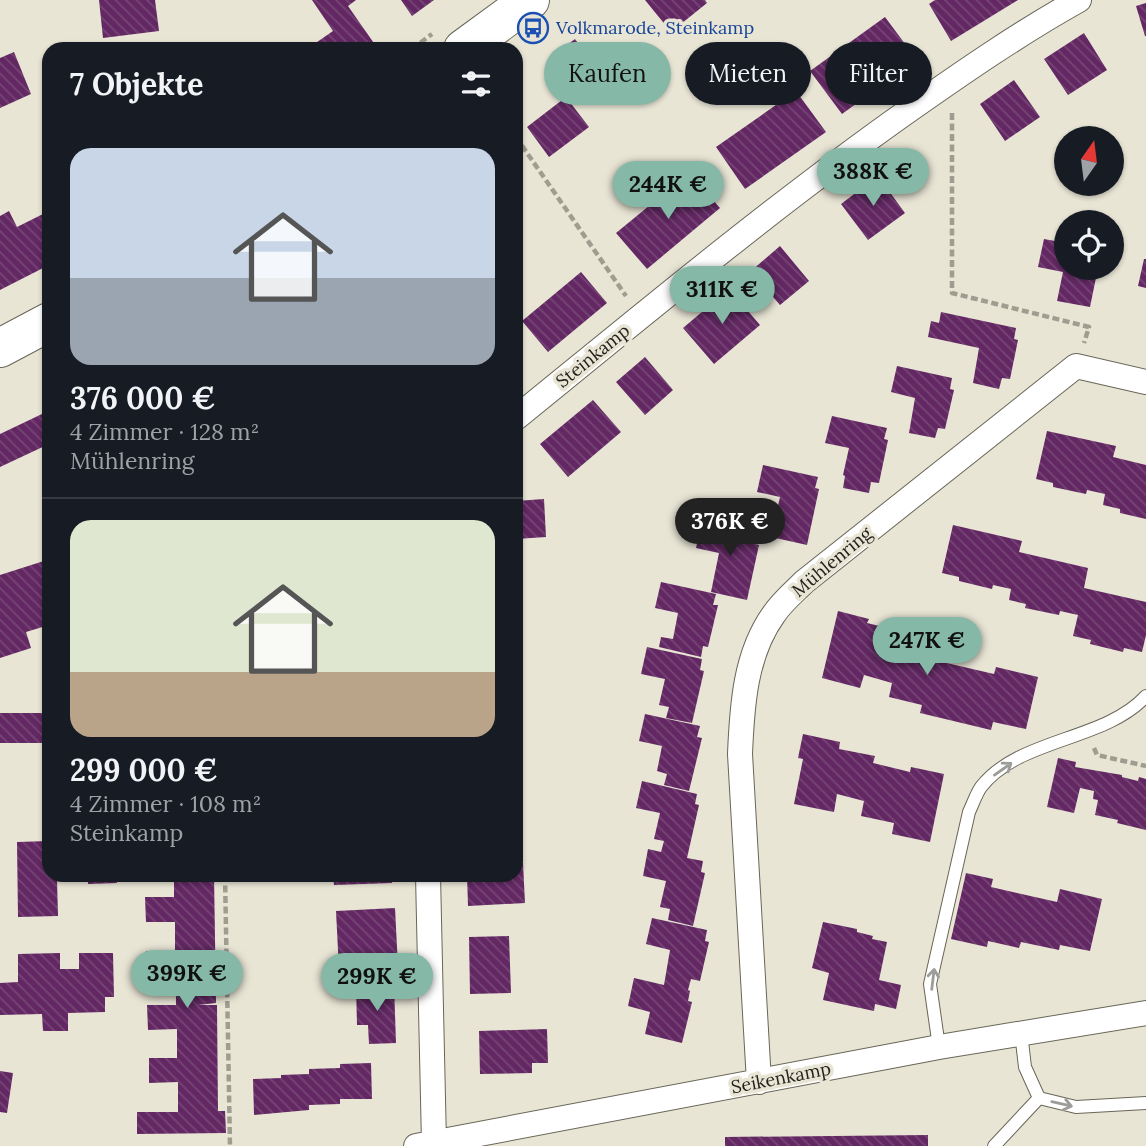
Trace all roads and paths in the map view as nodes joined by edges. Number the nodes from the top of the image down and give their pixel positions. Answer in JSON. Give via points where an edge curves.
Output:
{"nodes":[{"id":1,"x":530,"y":0,"type":"edge"},
{"id":2,"x":1079,"y":0,"type":"edge"},
{"id":3,"x":473,"y":42,"type":"edge"},
{"id":4,"x":952,"y":80,"type":"junction"},
{"id":5,"x":523,"y":147,"type":"edge"},
{"id":6,"x":640,"y":317,"type":"junction"},
{"id":7,"x":42,"y":327,"type":"edge"},
{"id":8,"x":0,"y":348,"type":"edge"},
{"id":9,"x":1076,"y":366,"type":"junction"},
{"id":10,"x":1146,"y":382,"type":"edge"},
{"id":11,"x":523,"y":412,"type":"edge"},
{"id":12,"x":1146,"y":696,"type":"edge"},
{"id":13,"x":1087,"y":731,"type":"junction"},
{"id":14,"x":1146,"y":766,"type":"edge"},
{"id":15,"x":225,"y":882,"type":"edge"},
{"id":16,"x":428,"y":882,"type":"edge"},
{"id":17,"x":1146,"y":1013,"type":"edge"},
{"id":18,"x":1021,"y":1032,"type":"junction"},
{"id":19,"x":939,"y":1046,"type":"junction"},
{"id":20,"x":759,"y":1082,"type":"junction"},
{"id":21,"x":1039,"y":1098,"type":"junction"},
{"id":22,"x":1146,"y":1103,"type":"edge"},
{"id":23,"x":421,"y":1145,"type":"edge"},
{"id":24,"x":230,"y":1146,"type":"edge"},
{"id":25,"x":994,"y":1146,"type":"edge"}],
"edges":[{"from":1,"to":3,"type":"main road"},
{"from":2,"to":4,"type":"street","name":"Steinkamp"},
{"from":4,"to":6,"type":"street","name":"Steinkamp","via":[[766,215]]},
{"from":4,"to":9,"type":"path","via":[[951,293],[1089,327]]},
{"from":5,"to":6,"type":"path"},
{"from":6,"to":11,"type":"street","name":"Steinkamp"},
{"from":7,"to":8,"type":"main road"},
{"from":9,"to":10,"type":"street"},
{"from":9,"to":20,"type":"street","name":"Mühlenring","via":[[804,582],[774,614],[756,645],[740,754]]},
{"from":12,"to":13,"type":"lane","via":[[1136,708]]},
{"from":13,"to":14,"type":"path","via":[[1097,755]]},
{"from":19,"to":13,"type":"lane","one_way":true,"via":[[930,984],[969,812],[981,788],[1003,767]]},
{"from":15,"to":24,"type":"path"},
{"from":16,"to":23,"type":"street"},
{"from":17,"to":18,"type":"street","name":"Seikenkamp"},
{"from":18,"to":19,"type":"street","name":"Seikenkamp"},
{"from":18,"to":21,"type":"lane","via":[[1025,1067]]},
{"from":19,"to":20,"type":"street","name":"Seikenkamp"},
{"from":20,"to":23,"type":"street","name":"Seikenkamp"},
{"from":21,"to":22,"type":"lane","one_way":true,"via":[[1076,1107]]},
{"from":21,"to":25,"type":"lane"}]}
